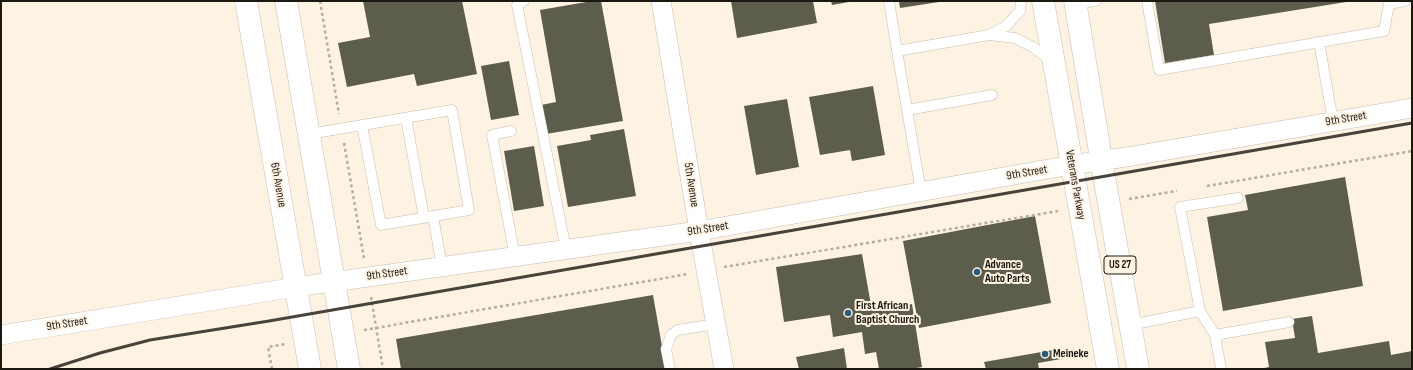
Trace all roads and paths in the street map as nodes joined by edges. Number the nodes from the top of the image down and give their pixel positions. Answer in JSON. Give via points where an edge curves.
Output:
{"nodes":[{"id":1,"x":246,"y":1,"type":"edge"},
{"id":2,"x":286,"y":1,"type":"edge"},
{"id":3,"x":320,"y":1,"type":"edge"},
{"id":4,"x":524,"y":1,"type":"edge"},
{"id":5,"x":661,"y":1,"type":"edge"},
{"id":6,"x":889,"y":1,"type":"edge"},
{"id":7,"x":1021,"y":1,"type":"edge"},
{"id":8,"x":1043,"y":1,"type":"edge"},
{"id":9,"x":1147,"y":1,"type":"edge"},
{"id":10,"x":1405,"y":1,"type":"edge"},
{"id":11,"x":1082,"y":2,"type":"edge"},
{"id":12,"x":989,"y":34,"type":"junction"},
{"id":13,"x":1319,"y":42,"type":"junction"},
{"id":14,"x":897,"y":51,"type":"junction"},
{"id":15,"x":1054,"y":63,"type":"junction"},
{"id":16,"x":992,"y":95,"type":"dead end"},
{"id":17,"x":1412,"y":108,"type":"edge"},
{"id":18,"x":907,"y":110,"type":"junction"},
{"id":19,"x":406,"y":118,"type":"junction"},
{"id":20,"x":1333,"y":121,"type":"junction"},
{"id":21,"x":362,"y":125,"type":"junction"},
{"id":22,"x":342,"y":128,"type":"junction"},
{"id":23,"x":511,"y":131,"type":"dead end"},
{"id":24,"x":309,"y":134,"type":"junction"},
{"id":25,"x":1412,"y":151,"type":"edge"},
{"id":26,"x":1101,"y":160,"type":"junction"},
{"id":27,"x":1071,"y":165,"type":"junction"},
{"id":28,"x":1202,"y":187,"type":"dead end"},
{"id":29,"x":1179,"y":190,"type":"dead end"},
{"id":30,"x":921,"y":192,"type":"junction"},
{"id":31,"x":1238,"y":198,"type":"dead end"},
{"id":32,"x":1109,"y":202,"type":"junction"},
{"id":33,"x":1079,"y":207,"type":"junction"},
{"id":34,"x":429,"y":217,"type":"junction"},
{"id":35,"x":699,"y":231,"type":"junction"},
{"id":36,"x":566,"y":249,"type":"junction"},
{"id":37,"x":515,"y":257,"type":"junction"},
{"id":38,"x":442,"y":267,"type":"junction"},
{"id":39,"x":706,"y":270,"type":"junction"},
{"id":40,"x":367,"y":277,"type":"junction"},
{"id":41,"x":334,"y":282,"type":"junction"},
{"id":42,"x":296,"y":287,"type":"junction"},
{"id":43,"x":1200,"y":312,"type":"junction"},
{"id":44,"x":1289,"y":322,"type":"dead end"},
{"id":45,"x":716,"y":324,"type":"junction"},
{"id":46,"x":1130,"y":325,"type":"junction"},
{"id":47,"x":376,"y":328,"type":"junction"},
{"id":48,"x":343,"y":334,"type":"junction"},
{"id":49,"x":1,"y":335,"type":"edge"},
{"id":50,"x":1215,"y":335,"type":"junction"},
{"id":51,"x":305,"y":341,"type":"junction"},
{"id":52,"x":272,"y":369,"type":"edge"},
{"id":53,"x":310,"y":369,"type":"edge"},
{"id":54,"x":350,"y":369,"type":"edge"},
{"id":55,"x":383,"y":369,"type":"edge"},
{"id":56,"x":670,"y":369,"type":"edge"},
{"id":57,"x":724,"y":369,"type":"edge"},
{"id":58,"x":1108,"y":369,"type":"edge"},
{"id":59,"x":1138,"y":369,"type":"edge"},
{"id":60,"x":1220,"y":369,"type":"edge"}],
"edges":[{"from":1,"to":42,"type":"main road","name":"6th Avenue"},
{"from":2,"to":24,"type":"main road"},
{"from":3,"to":22,"type":"path"},
{"from":4,"to":36,"type":"lane","via":[[517,6]]},
{"from":5,"to":35,"type":"street","name":"5th Avenue"},
{"from":6,"to":14,"type":"lane"},
{"from":7,"to":12,"type":"lane","via":[[1020,11],[1006,26]]},
{"from":8,"to":15,"type":"main road","name":"Veterans Parkway","number":"US 27"},
{"from":9,"to":13,"type":"lane","via":[[1159,70]]},
{"from":10,"to":13,"type":"lane","via":[[1389,4],[1384,31]]},
{"from":11,"to":26,"type":"main road","number":"US 27"},
{"from":12,"to":14,"type":"lane"},
{"from":12,"to":15,"type":"lane","via":[[1015,38],[1033,47]]},
{"from":13,"to":20,"type":"lane"},
{"from":14,"to":18,"type":"lane"},
{"from":15,"to":27,"type":"main road","name":"Veterans Parkway","number":"US 27"},
{"from":16,"to":18,"type":"lane"},
{"from":17,"to":20,"type":"street","name":"9th Street"},
{"from":18,"to":30,"type":"lane"},
{"from":19,"to":21,"type":"lane"},
{"from":19,"to":34,"type":"lane"},
{"from":19,"to":34,"type":"lane","via":[[452,110],[469,210]]},
{"from":20,"to":26,"type":"street","name":"9th Street"},
{"from":21,"to":22,"type":"lane"},
{"from":21,"to":34,"type":"lane","via":[[381,225]]},
{"from":22,"to":24,"type":"lane"},
{"from":22,"to":40,"type":"path"},
{"from":23,"to":37,"type":"lane","via":[[492,135]]},
{"from":24,"to":41,"type":"main road"},
{"from":25,"to":28,"type":"path"},
{"from":26,"to":27,"type":"street","name":"9th Street"},
{"from":26,"to":32,"type":"main road","number":"US 27"},
{"from":27,"to":30,"type":"street","name":"9th Street"},
{"from":27,"to":33,"type":"main road","name":"Veterans Parkway","number":"US 27"},
{"from":29,"to":32,"type":"path"},
{"from":30,"to":35,"type":"street","name":"9th Street"},
{"from":31,"to":43,"type":"lane","via":[[1180,206]]},
{"from":32,"to":46,"type":"main road","number":"US 27"},
{"from":33,"to":39,"type":"path"},
{"from":33,"to":58,"type":"main road","name":"Veterans Parkway","number":"US 27"},
{"from":34,"to":38,"type":"lane"},
{"from":35,"to":36,"type":"street","name":"9th Street"},
{"from":35,"to":39,"type":"street","name":"5th Avenue"},
{"from":36,"to":37,"type":"street","name":"9th Street"},
{"from":37,"to":38,"type":"street","name":"9th Street"},
{"from":38,"to":40,"type":"street","name":"9th Street"},
{"from":39,"to":45,"type":"street","name":"5th Avenue"},
{"from":39,"to":47,"type":"path"},
{"from":40,"to":41,"type":"street","name":"9th Street"},
{"from":40,"to":47,"type":"path"},
{"from":41,"to":42,"type":"street","name":"9th Street"},
{"from":41,"to":48,"type":"main road"},
{"from":42,"to":49,"type":"street","name":"9th Street"},
{"from":42,"to":51,"type":"main road","name":"6th Avenue"},
{"from":43,"to":46,"type":"lane"},
{"from":43,"to":50,"type":"lane"},
{"from":44,"to":50,"type":"lane"},
{"from":45,"to":56,"type":"lane","via":[[678,330],[671,335],[666,349]]},
{"from":45,"to":57,"type":"street","name":"5th Avenue"},
{"from":46,"to":59,"type":"main road","number":"US 27"},
{"from":47,"to":48,"type":"path"},
{"from":47,"to":55,"type":"path"},
{"from":48,"to":54,"type":"main road"},
{"from":50,"to":60,"type":"lane"},
{"from":51,"to":52,"type":"path","via":[[268,347]]},
{"from":51,"to":53,"type":"main road","name":"6th Avenue"}]}
